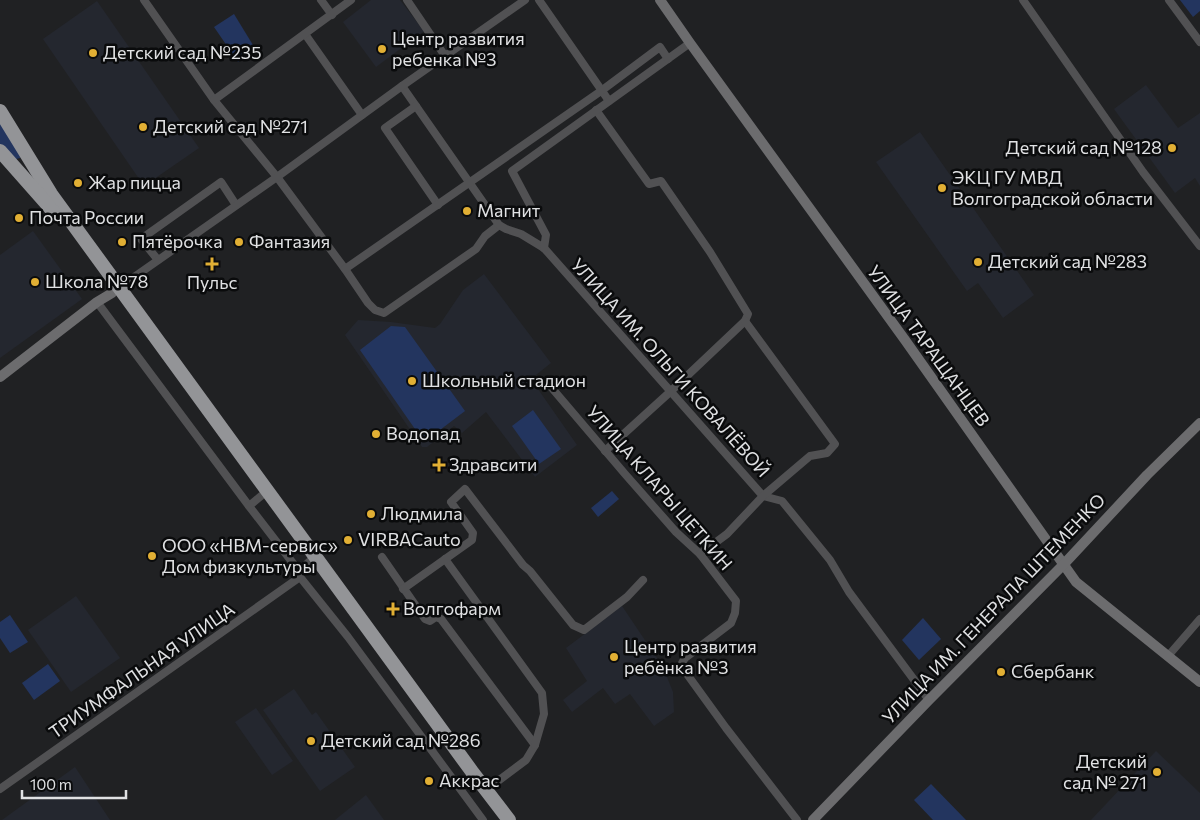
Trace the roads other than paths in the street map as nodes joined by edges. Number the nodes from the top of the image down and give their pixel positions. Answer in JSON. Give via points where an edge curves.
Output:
{"nodes":[{"id":1,"x":321,"y":0,"type":"edge"},
{"id":2,"x":351,"y":0,"type":"edge"},
{"id":3,"x":407,"y":0,"type":"edge"},
{"id":4,"x":526,"y":0,"type":"edge"},
{"id":5,"x":539,"y":0,"type":"edge"},
{"id":6,"x":660,"y":0,"type":"edge"},
{"id":7,"x":1023,"y":0,"type":"edge"},
{"id":8,"x":1169,"y":0,"type":"edge"},
{"id":9,"x":147,"y":1,"type":"edge"},
{"id":10,"x":332,"y":15,"type":"junction"},
{"id":11,"x":306,"y":34,"type":"junction"},
{"id":12,"x":1200,"y":42,"type":"edge"},
{"id":13,"x":690,"y":43,"type":"junction"},
{"id":14,"x":445,"y":56,"type":"junction"},
{"id":15,"x":668,"y":59,"type":"junction"},
{"id":16,"x":402,"y":86,"type":"junction"},
{"id":17,"x":601,"y":91,"type":"junction"},
{"id":18,"x":214,"y":100,"type":"junction"},
{"id":19,"x":609,"y":102,"type":"junction"},
{"id":20,"x":416,"y":106,"type":"junction"},
{"id":21,"x":596,"y":110,"type":"junction"},
{"id":22,"x":0,"y":111,"type":"edge"},
{"id":23,"x":362,"y":115,"type":"junction"},
{"id":24,"x":0,"y":151,"type":"edge"},
{"id":25,"x":277,"y":177,"type":"junction"},
{"id":26,"x":469,"y":184,"type":"junction"},
{"id":27,"x":438,"y":205,"type":"junction"},
{"id":28,"x":236,"y":206,"type":"junction"},
{"id":29,"x":499,"y":225,"type":"junction"},
{"id":30,"x":1200,"y":246,"type":"edge"},
{"id":31,"x":544,"y":248,"type":"junction"},
{"id":32,"x":158,"y":260,"type":"junction"},
{"id":33,"x":345,"y":269,"type":"junction"},
{"id":34,"x":115,"y":290,"type":"junction"},
{"id":35,"x":98,"y":302,"type":"junction"},
{"id":36,"x":746,"y":317,"type":"junction"},
{"id":37,"x":0,"y":377,"type":"edge"},
{"id":38,"x":551,"y":386,"type":"dead end"},
{"id":39,"x":670,"y":392,"type":"junction"},
{"id":40,"x":1200,"y":423,"type":"edge"},
{"id":41,"x":605,"y":451,"type":"junction"},
{"id":42,"x":261,"y":496,"type":"junction"},
{"id":43,"x":763,"y":496,"type":"junction"},
{"id":44,"x":249,"y":506,"type":"junction"},
{"id":45,"x":700,"y":554,"type":"junction"},
{"id":46,"x":382,"y":557,"type":"dead end"},
{"id":47,"x":446,"y":559,"type":"junction"},
{"id":48,"x":310,"y":560,"type":"junction"},
{"id":49,"x":1064,"y":564,"type":"junction"},
{"id":50,"x":300,"y":574,"type":"junction"},
{"id":51,"x":643,"y":580,"type":"dead end"},
{"id":52,"x":404,"y":589,"type":"junction"},
{"id":53,"x":1200,"y":620,"type":"edge"},
{"id":54,"x":1168,"y":656,"type":"junction"},
{"id":55,"x":1200,"y":682,"type":"edge"},
{"id":56,"x":929,"y":700,"type":"junction"},
{"id":57,"x":535,"y":745,"type":"junction"},
{"id":58,"x":0,"y":789,"type":"edge"},
{"id":59,"x":486,"y":790,"type":"junction"},
{"id":60,"x":483,"y":820,"type":"edge"},
{"id":61,"x":500,"y":820,"type":"edge"},
{"id":62,"x":509,"y":820,"type":"edge"},
{"id":63,"x":797,"y":820,"type":"edge"},
{"id":64,"x":813,"y":820,"type":"edge"}],
"edges":[{"from":1,"to":10,"type":"street"},
{"from":2,"to":10,"type":"street"},
{"from":3,"to":14,"type":"street"},
{"from":4,"to":14,"type":"street"},
{"from":5,"to":17,"type":"street"},
{"from":6,"to":13,"type":"street","name":"УЛИЦА ТАРАЩАНЦЕВ"},
{"from":7,"to":30,"type":"street","via":[[1143,172]]},
{"from":8,"to":12,"type":"street"},
{"from":9,"to":18,"type":"street"},
{"from":10,"to":11,"type":"street"},
{"from":11,"to":18,"type":"street"},
{"from":11,"to":23,"type":"street"},
{"from":13,"to":15,"type":"street"},
{"from":13,"to":49,"type":"street","name":"УЛИЦА ТАРАЩАНЦЕВ"},
{"from":14,"to":16,"type":"street"},
{"from":15,"to":17,"type":"street","via":[[660,47]]},
{"from":15,"to":19,"type":"street"},
{"from":16,"to":20,"type":"street"},
{"from":16,"to":23,"type":"street"},
{"from":17,"to":19,"type":"street"},
{"from":17,"to":26,"type":"street"},
{"from":18,"to":25,"type":"street"},
{"from":19,"to":21,"type":"street"},
{"from":20,"to":26,"type":"street"},
{"from":20,"to":27,"type":"street","via":[[385,128]]},
{"from":21,"to":31,"type":"street","via":[[512,171],[546,235]]},
{"from":21,"to":36,"type":"street","via":[[649,184],[661,181],[710,252]]},
{"from":22,"to":34,"type":"highway"},
{"from":23,"to":25,"type":"street"},
{"from":24,"to":34,"type":"highway"},
{"from":25,"to":28,"type":"street"},
{"from":25,"to":33,"type":"street"},
{"from":26,"to":27,"type":"street"},
{"from":26,"to":29,"type":"street"},
{"from":27,"to":33,"type":"street"},
{"from":28,"to":32,"type":"street"},
{"from":28,"to":32,"type":"street","via":[[220,182],[141,239]]},
{"from":29,"to":31,"type":"street","name":"УЛИЦА ИМ. ОЛЬГИ КОВАЛЁВОЙ"},
{"from":29,"to":33,"type":"street","via":[[476,249],[384,313],[368,303]]},
{"from":31,"to":39,"type":"street","name":"УЛИЦА ИМ. ОЛЬГИ КОВАЛЁВОЙ"},
{"from":32,"to":34,"type":"street"},
{"from":34,"to":35,"type":"street"},
{"from":34,"to":42,"type":"highway"},
{"from":34,"to":59,"type":"highway"},
{"from":35,"to":37,"type":"street"},
{"from":35,"to":44,"type":"street"},
{"from":36,"to":39,"type":"street"},
{"from":36,"to":43,"type":"street","via":[[835,444],[827,453],[810,456]]},
{"from":38,"to":41,"type":"street","name":"УЛИЦА КЛАРЫ ЦЕТКИН"},
{"from":39,"to":41,"type":"street"},
{"from":39,"to":43,"type":"street","name":"УЛИЦА ИМ. ОЛЬГИ КОВАЛЁВОЙ"},
{"from":40,"to":49,"type":"street","name":"УЛИЦА ИМ. ГЕНЕРАЛА ШТЕМЕНКО"},
{"from":41,"to":45,"type":"street","name":"УЛИЦА КЛАРЫ ЦЕТКИН","via":[[676,532]]},
{"from":42,"to":44,"type":"street"},
{"from":42,"to":48,"type":"highway"},
{"from":43,"to":45,"type":"street","via":[[727,534]]},
{"from":43,"to":56,"type":"street","name":"УЛИЦА ИМ. ОЛЬГИ КОВАЛЁВОЙ","via":[[782,501],[830,560],[849,592]]},
{"from":44,"to":50,"type":"street"},
{"from":45,"to":63,"type":"street","name":"УЛИЦА КЛАРЫ ЦЕТКИН","via":[[736,601],[735,613],[731,623],[685,658],[682,663],[684,670]]},
{"from":46,"to":52,"type":"street"},
{"from":47,"to":51,"type":"street","via":[[474,537],[451,502],[465,489],[573,625],[584,630]]},
{"from":47,"to":52,"type":"street"},
{"from":47,"to":57,"type":"street","via":[[542,693],[544,714]]},
{"from":48,"to":50,"type":"street","name":"ТРИУМФАЛЬНАЯ УЛИЦА"},
{"from":48,"to":61,"type":"highway"},
{"from":49,"to":54,"type":"street","name":"УЛИЦА ТАРАЩАНЦЕВ","via":[[1076,582]]},
{"from":49,"to":56,"type":"street","name":"УЛИЦА ИМ. ГЕНЕРАЛА ШТЕМЕНКО"},
{"from":50,"to":58,"type":"street","name":"ТРИУМФАЛЬНАЯ УЛИЦА"},
{"from":50,"to":60,"type":"street"},
{"from":52,"to":57,"type":"street","via":[[425,619],[441,619]]},
{"from":53,"to":54,"type":"street"},
{"from":54,"to":55,"type":"street","name":"УЛИЦА ТАРАЩАНЦЕВ"},
{"from":56,"to":64,"type":"street","name":"УЛИЦА ИМ. ГЕНЕРАЛА ШТЕМЕНКО"},
{"from":57,"to":59,"type":"street","via":[[526,760]]},
{"from":59,"to":62,"type":"highway"}]}
